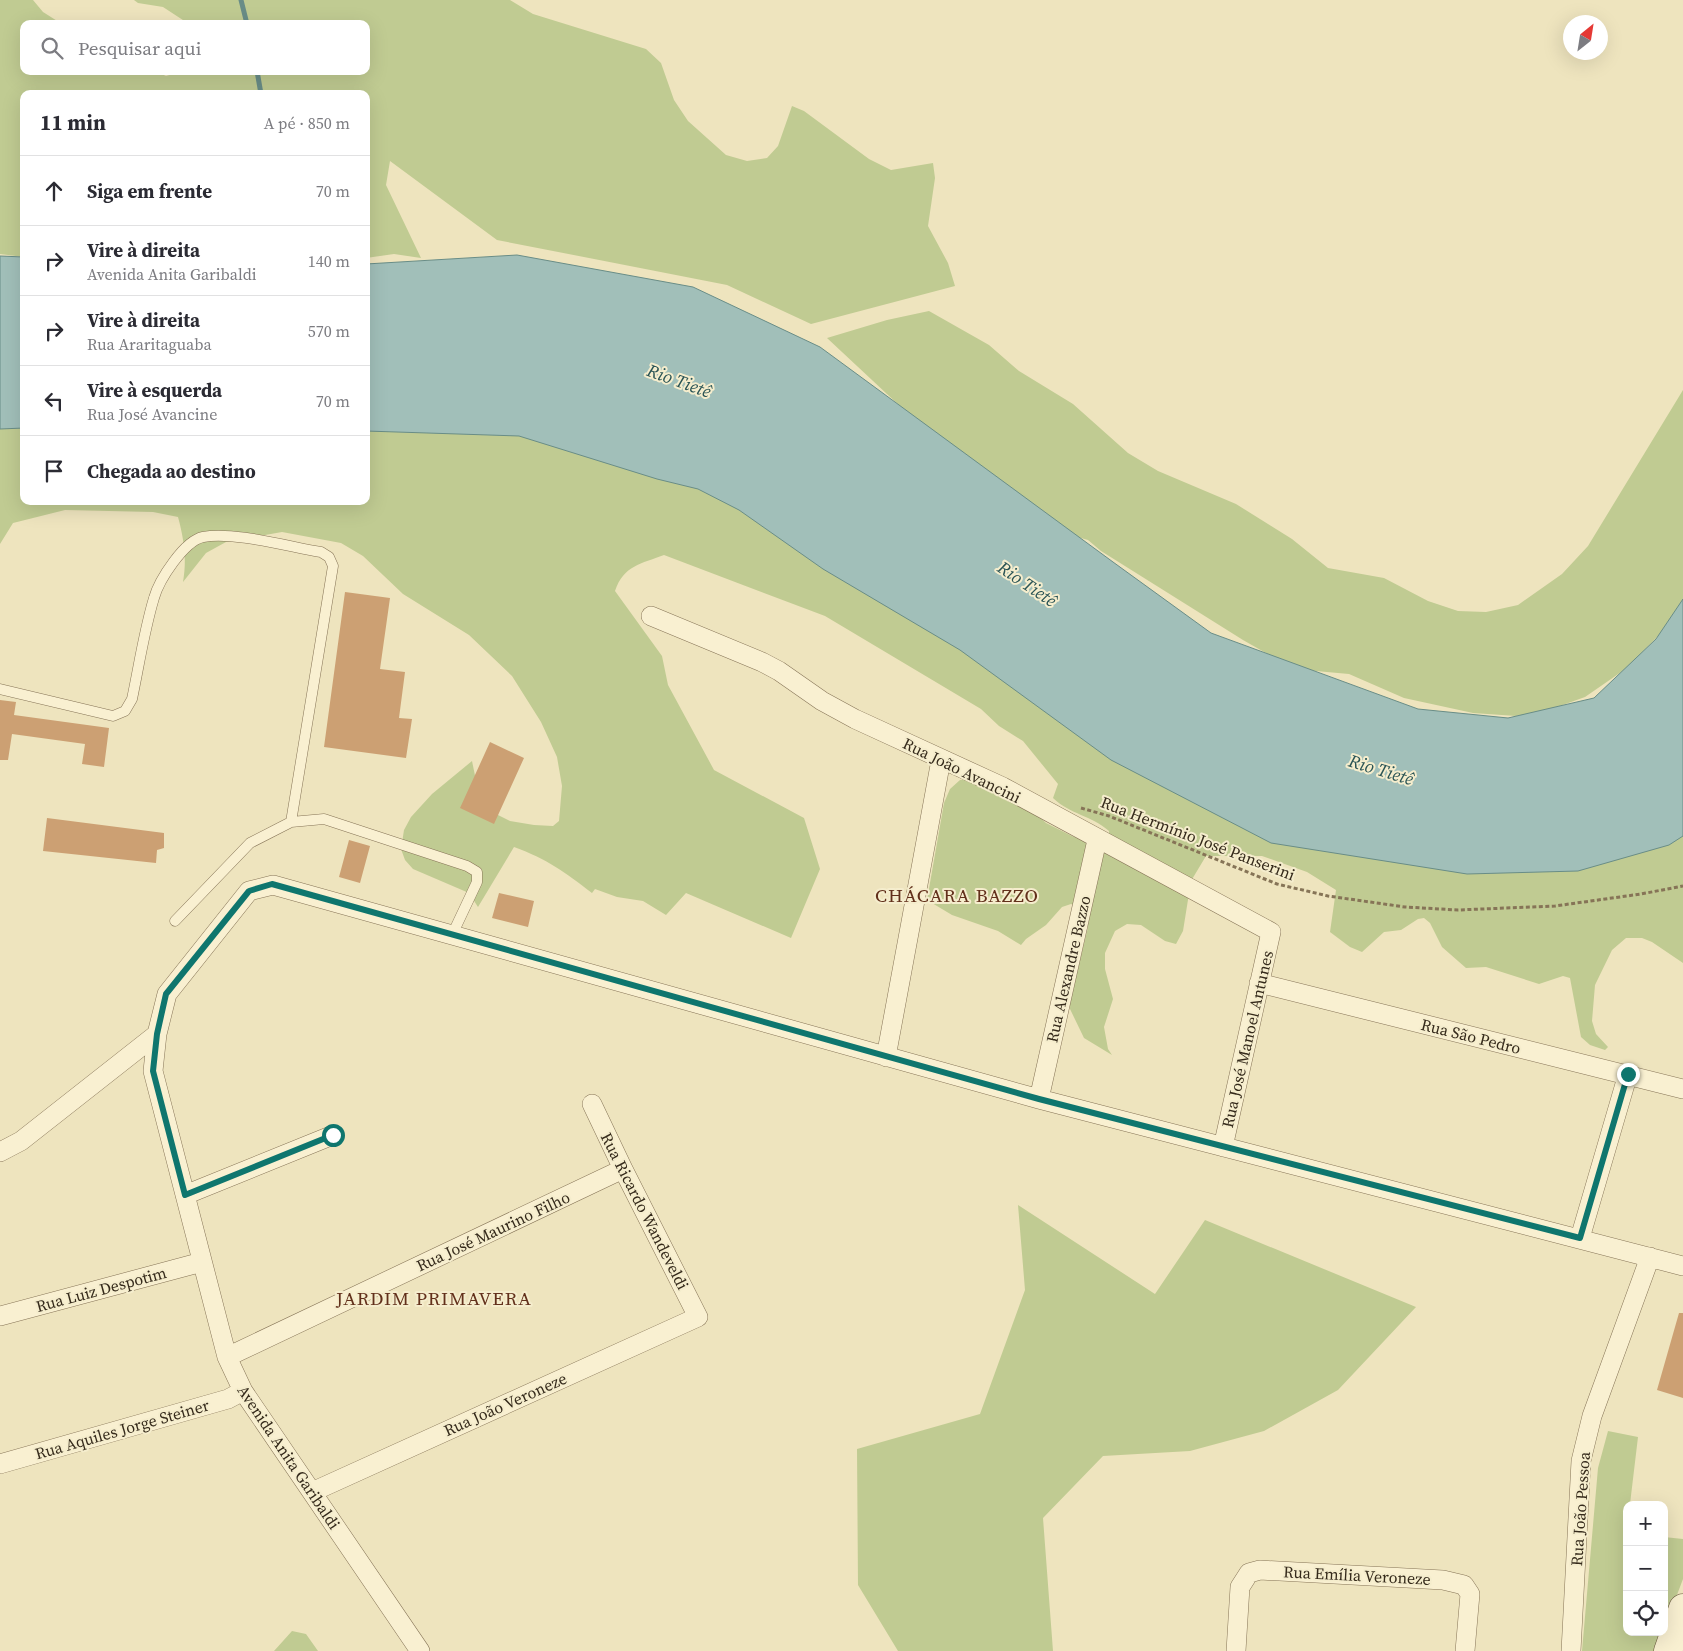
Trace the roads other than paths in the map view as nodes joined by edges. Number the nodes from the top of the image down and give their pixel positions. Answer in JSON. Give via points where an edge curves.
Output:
{"nodes":[{"id":1,"x":650,"y":616,"type":"dead end"},
{"id":2,"x":0,"y":689,"type":"edge"},
{"id":3,"x":941,"y":760,"type":"junction"},
{"id":4,"x":291,"y":822,"type":"junction"},
{"id":5,"x":1098,"y":840,"type":"junction"},
{"id":6,"x":175,"y":921,"type":"dead end"},
{"id":7,"x":1271,"y":932,"type":"joint"},
{"id":8,"x":452,"y":935,"type":"junction"},
{"id":9,"x":1260,"y":983,"type":"junction"},
{"id":10,"x":157,"y":1034,"type":"junction"},
{"id":11,"x":886,"y":1057,"type":"junction"},
{"id":12,"x":1628,"y":1074,"type":"junction"},
{"id":13,"x":1683,"y":1089,"type":"edge"},
{"id":14,"x":1039,"y":1099,"type":"junction"},
{"id":15,"x":592,"y":1104,"type":"dead end"},
{"id":16,"x":333,"y":1135,"type":"dead end"},
{"id":17,"x":1223,"y":1147,"type":"junction"},
{"id":18,"x":0,"y":1152,"type":"edge"},
{"id":19,"x":623,"y":1169,"type":"junction"},
{"id":20,"x":185,"y":1195,"type":"junction"},
{"id":21,"x":1580,"y":1238,"type":"junction"},
{"id":22,"x":1650,"y":1257,"type":"junction"},
{"id":23,"x":202,"y":1262,"type":"junction"},
{"id":24,"x":1683,"y":1266,"type":"edge"},
{"id":25,"x":0,"y":1316,"type":"edge"},
{"id":26,"x":698,"y":1317,"type":"joint"},
{"id":27,"x":227,"y":1357,"type":"junction"},
{"id":28,"x":243,"y":1391,"type":"junction"},
{"id":29,"x":0,"y":1464,"type":"edge"},
{"id":30,"x":312,"y":1492,"type":"junction"},
{"id":31,"x":1683,"y":1608,"type":"edge"},
{"id":32,"x":420,"y":1651,"type":"edge"},
{"id":33,"x":1236,"y":1651,"type":"edge"},
{"id":34,"x":1464,"y":1651,"type":"edge"},
{"id":35,"x":1571,"y":1651,"type":"edge"},
{"id":36,"x":1668,"y":1651,"type":"edge"}],
"edges":[{"from":1,"to":3,"type":"street","name":"Rua João Avancini","via":[[762,662],[822,701]]},
{"from":2,"to":4,"type":"lane","via":[[113,716],[125,711],[132,699],[154,596],[184,549],[202,537],[230,536],[321,552],[330,557],[333,566]]},
{"from":3,"to":5,"type":"street","name":"Rua João Avancini","via":[[1003,787]]},
{"from":3,"to":11,"type":"street"},
{"from":4,"to":6,"type":"lane","via":[[250,844]]},
{"from":4,"to":8,"type":"lane","via":[[324,819],[467,866],[476,872],[476,882]]},
{"from":5,"to":7,"type":"street","name":"Rua João Avancini"},
{"from":5,"to":14,"type":"street","name":"Rua Alexandre Bazzo"},
{"from":7,"to":9,"type":"street","name":"Rua José Manoel Antunes"},
{"from":8,"to":10,"type":"street","name":"Avenida Anita Garibaldi","via":[[272,884],[249,891],[166,994]]},
{"from":8,"to":11,"type":"street"},
{"from":9,"to":12,"type":"street","name":"Rua São Pedro"},
{"from":9,"to":17,"type":"street","name":"Rua José Manoel Antunes"},
{"from":10,"to":18,"type":"street","via":[[20,1141]]},
{"from":10,"to":20,"type":"street","name":"Avenida Anita Garibaldi","via":[[153,1071]]},
{"from":11,"to":14,"type":"street"},
{"from":12,"to":13,"type":"street","name":"Rua São Pedro"},
{"from":12,"to":21,"type":"street"},
{"from":14,"to":17,"type":"street"},
{"from":15,"to":19,"type":"street","name":"Rua Ricardo Wandeveldi"},
{"from":16,"to":20,"type":"street"},
{"from":17,"to":21,"type":"street"},
{"from":19,"to":26,"type":"street","name":"Rua Ricardo Wandeveldi"},
{"from":19,"to":27,"type":"street","name":"Rua José Maurino Filho"},
{"from":20,"to":23,"type":"street","name":"Avenida Anita Garibaldi"},
{"from":21,"to":22,"type":"street"},
{"from":22,"to":24,"type":"street"},
{"from":22,"to":35,"type":"street","name":"Rua João Pessoa","via":[[1592,1416],[1580,1461]]},
{"from":23,"to":25,"type":"street","name":"Rua Luiz Despotim"},
{"from":23,"to":27,"type":"street","name":"Avenida Anita Garibaldi"},
{"from":26,"to":30,"type":"street","name":"Rua João Veroneze"},
{"from":27,"to":28,"type":"street","name":"Avenida Anita Garibaldi"},
{"from":28,"to":29,"type":"street","name":"Rua Aquiles Jorge Steiner","via":[[228,1399]]},
{"from":28,"to":30,"type":"street","name":"Avenida Anita Garibaldi"},
{"from":30,"to":32,"type":"street","name":"Avenida Anita Garibaldi"},
{"from":31,"to":36,"type":"street"},
{"from":33,"to":34,"type":"street","name":"Rua Emília Veroneze","via":[[1240,1587],[1250,1573],[1260,1570],[1443,1580],[1464,1585],[1470,1594]]}]}
